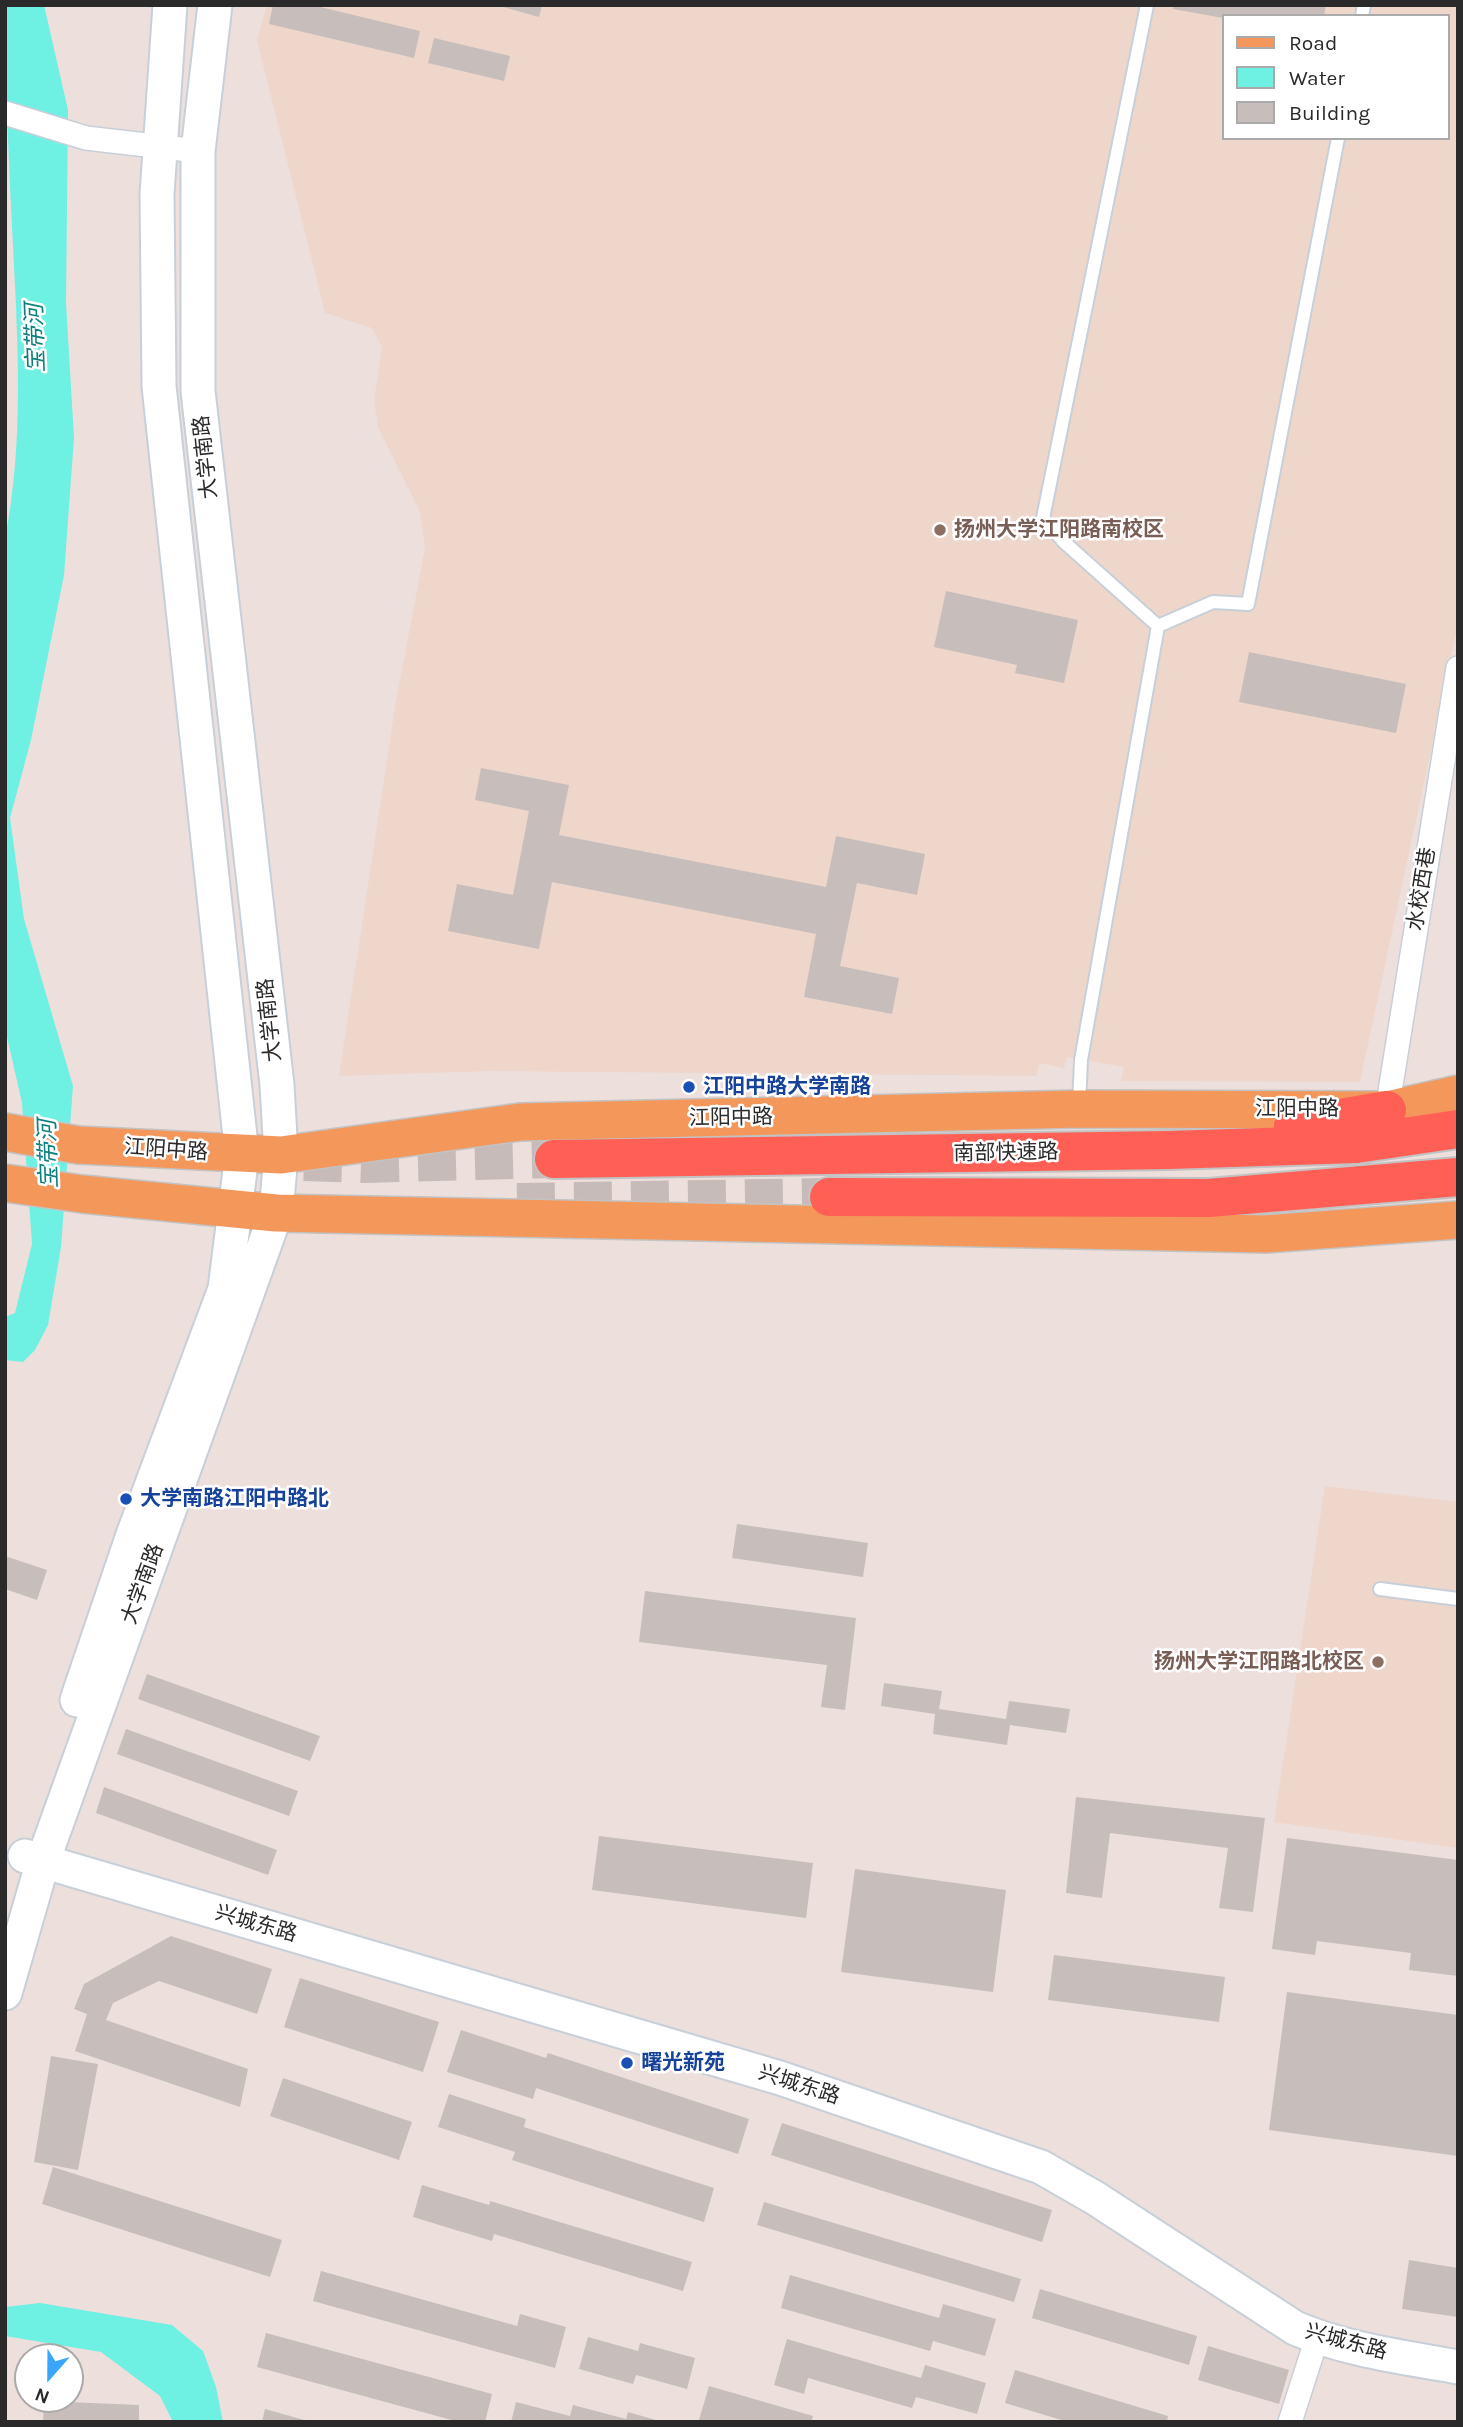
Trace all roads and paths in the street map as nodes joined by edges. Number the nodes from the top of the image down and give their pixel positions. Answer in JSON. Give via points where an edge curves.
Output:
{"nodes":[{"id":1,"x":170,"y":5,"type":"edge"},
{"id":2,"x":215,"y":5,"type":"edge"},
{"id":3,"x":1147,"y":5,"type":"edge"},
{"id":4,"x":5,"y":113,"type":"edge"},
{"id":5,"x":1338,"y":140,"type":"edge"},
{"id":6,"x":159,"y":145,"type":"junction"},
{"id":7,"x":198,"y":151,"type":"junction"},
{"id":8,"x":1158,"y":626,"type":"junction"},
{"id":9,"x":1458,"y":668,"type":"edge"},
{"id":10,"x":1458,"y":1094,"type":"edge"},
{"id":11,"x":1079,"y":1109,"type":"junction"},
{"id":12,"x":1387,"y":1110,"type":"junction"},
{"id":13,"x":1458,"y":1129,"type":"edge"},
{"id":14,"x":9,"y":1133,"type":"edge"},
{"id":15,"x":242,"y":1155,"type":"junction"},
{"id":16,"x":281,"y":1155,"type":"junction"},
{"id":17,"x":870,"y":1155,"type":"junction"},
{"id":18,"x":554,"y":1159,"type":"tunnel mouth"},
{"id":19,"x":1458,"y":1177,"type":"edge"},
{"id":20,"x":9,"y":1184,"type":"edge"},
{"id":21,"x":1458,"y":1189,"type":"edge"},
{"id":22,"x":829,"y":1197,"type":"tunnel mouth"},
{"id":23,"x":1209,"y":1198,"type":"junction"},
{"id":24,"x":237,"y":1208,"type":"junction"},
{"id":25,"x":276,"y":1213,"type":"junction"},
{"id":26,"x":1458,"y":1220,"type":"edge"},
{"id":27,"x":1380,"y":1589,"type":"dead end"},
{"id":28,"x":1458,"y":1599,"type":"edge"},
{"id":29,"x":34,"y":1858,"type":"junction"},
{"id":30,"x":5,"y":1923,"type":"edge"},
{"id":31,"x":5,"y":1993,"type":"edge"},
{"id":32,"x":1317,"y":2338,"type":"junction"},
{"id":33,"x":1458,"y":2367,"type":"edge"},
{"id":34,"x":1290,"y":2422,"type":"edge"}],
"edges":[{"from":1,"to":6,"type":"street","name":"大学南路"},
{"from":2,"to":7,"type":"street","name":"大学南路"},
{"from":3,"to":8,"type":"lane","via":[[1043,518]]},
{"from":4,"to":6,"type":"street","via":[[86,138]]},
{"from":5,"to":8,"type":"lane","via":[[1248,604],[1213,602]]},
{"from":6,"to":7,"type":"street"},
{"from":6,"to":15,"type":"street","name":"大学南路","via":[[159,386]]},
{"from":7,"to":16,"type":"street","name":"大学南路","via":[[198,391],[277,1085]]},
{"from":8,"to":11,"type":"lane","via":[[1081,1060]]},
{"from":9,"to":12,"type":"street","name":"水校西巷"},
{"from":10,"to":12,"type":"main road","name":"江阳中路"},
{"from":11,"to":12,"type":"main road","name":"江阳中路"},
{"from":11,"to":16,"type":"main road","name":"江阳中路","via":[[520,1122]]},
{"from":12,"to":17,"type":"highway","via":[[1257,1132],[951,1142]]},
{"from":13,"to":17,"type":"highway","name":"南部快速路","via":[[1356,1144]]},
{"from":14,"to":15,"type":"main road","name":"江阳中路","via":[[78,1145]]},
{"from":15,"to":16,"type":"main road","name":"江阳中路"},
{"from":15,"to":24,"type":"street","name":"大学南路"},
{"from":16,"to":25,"type":"street","name":"大学南路"},
{"from":17,"to":18,"type":"highway","name":"南部快速路"},
{"from":19,"to":23,"type":"highway","name":"南部快速路"},
{"from":20,"to":24,"type":"main road"},
{"from":21,"to":23,"type":"highway","via":[[1302,1205]]},
{"from":22,"to":23,"type":"highway","name":"南部快速路"},
{"from":24,"to":25,"type":"main road"},
{"from":24,"to":29,"type":"street","name":"大学南路","via":[[225,1289],[133,1535]]},
{"from":25,"to":26,"type":"main road","via":[[1265,1234]]},
{"from":25,"to":29,"type":"street","name":"大学南路"},
{"from":27,"to":28,"type":"lane"},
{"from":29,"to":30,"type":"street","name":"大学南路"},
{"from":29,"to":31,"type":"street","name":"大学南路"},
{"from":29,"to":32,"type":"street","name":"兴城东路","via":[[780,2078],[1041,2167]]},
{"from":32,"to":33,"type":"street","name":"兴城东路"},
{"from":32,"to":34,"type":"street"}]}
